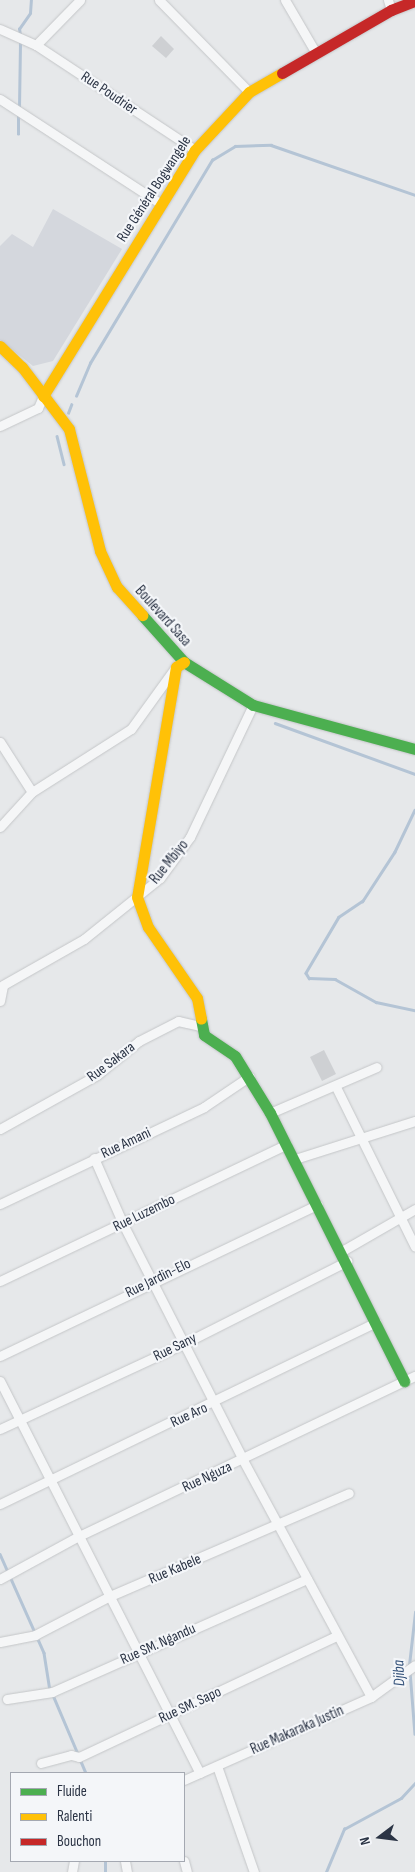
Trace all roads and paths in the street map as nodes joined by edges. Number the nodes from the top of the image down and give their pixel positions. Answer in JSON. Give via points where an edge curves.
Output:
{"nodes":[{"id":1,"x":80,"y":0,"type":"edge"},
{"id":2,"x":159,"y":0,"type":"edge"},
{"id":3,"x":284,"y":0,"type":"edge"},
{"id":4,"x":415,"y":0,"type":"edge"},
{"id":5,"x":390,"y":5,"type":"edge"},
{"id":6,"x":0,"y":29,"type":"edge"},
{"id":7,"x":36,"y":45,"type":"junction"},
{"id":8,"x":316,"y":53,"type":"junction"},
{"id":9,"x":249,"y":92,"type":"junction"},
{"id":10,"x":0,"y":99,"type":"edge"},
{"id":11,"x":194,"y":150,"type":"junction"},
{"id":12,"x":161,"y":204,"type":"junction"},
{"id":13,"x":0,"y":346,"type":"edge"},
{"id":14,"x":43,"y":396,"type":"junction"},
{"id":15,"x":0,"y":426,"type":"edge"},
{"id":16,"x":180,"y":664,"type":"junction"},
{"id":17,"x":252,"y":705,"type":"junction"},
{"id":18,"x":0,"y":742,"type":"edge"},
{"id":19,"x":415,"y":749,"type":"edge"},
{"id":20,"x":32,"y":792,"type":"junction"},
{"id":21,"x":0,"y":827,"type":"edge"},
{"id":22,"x":137,"y":896,"type":"junction"},
{"id":23,"x":1,"y":983,"type":"edge"},
{"id":24,"x":0,"y":1001,"type":"edge"},
{"id":25,"x":200,"y":1026,"type":"junction"},
{"id":26,"x":376,"y":1067,"type":"dead end"},
{"id":27,"x":250,"y":1076,"type":"junction"},
{"id":28,"x":336,"y":1087,"type":"junction"},
{"id":29,"x":270,"y":1113,"type":"junction"},
{"id":30,"x":415,"y":1121,"type":"edge"},
{"id":31,"x":0,"y":1129,"type":"edge"},
{"id":32,"x":360,"y":1136,"type":"junction"},
{"id":33,"x":287,"y":1144,"type":"junction"},
{"id":34,"x":94,"y":1158,"type":"junction"},
{"id":35,"x":295,"y":1159,"type":"junction"},
{"id":36,"x":0,"y":1204,"type":"edge"},
{"id":37,"x":318,"y":1204,"type":"junction"},
{"id":38,"x":415,"y":1209,"type":"edge"},
{"id":39,"x":399,"y":1217,"type":"junction"},
{"id":40,"x":123,"y":1224,"type":"junction"},
{"id":41,"x":415,"y":1247,"type":"edge"},
{"id":42,"x":344,"y":1256,"type":"junction"},
{"id":43,"x":0,"y":1281,"type":"edge"},
{"id":44,"x":152,"y":1281,"type":"junction"},
{"id":45,"x":376,"y":1322,"type":"junction"},
{"id":46,"x":185,"y":1343,"type":"junction"},
{"id":47,"x":0,"y":1356,"type":"edge"},
{"id":48,"x":415,"y":1376,"type":"edge"},
{"id":49,"x":0,"y":1381,"type":"edge"},
{"id":50,"x":404,"y":1381,"type":"junction"},
{"id":51,"x":214,"y":1403,"type":"junction"},
{"id":52,"x":21,"y":1420,"type":"junction"},
{"id":53,"x":0,"y":1429,"type":"edge"},
{"id":54,"x":243,"y":1460,"type":"junction"},
{"id":55,"x":50,"y":1478,"type":"junction"},
{"id":56,"x":349,"y":1493,"type":"dead end"},
{"id":57,"x":0,"y":1504,"type":"edge"},
{"id":58,"x":277,"y":1525,"type":"junction"},
{"id":59,"x":80,"y":1536,"type":"junction"},
{"id":60,"x":0,"y":1579,"type":"edge"},
{"id":61,"x":307,"y":1580,"type":"junction"},
{"id":62,"x":110,"y":1596,"type":"junction"},
{"id":63,"x":336,"y":1636,"type":"junction"},
{"id":64,"x":0,"y":1642,"type":"edge"},
{"id":65,"x":138,"y":1652,"type":"junction"},
{"id":66,"x":415,"y":1665,"type":"edge"},
{"id":67,"x":370,"y":1697,"type":"junction"},
{"id":68,"x":8,"y":1699,"type":"dead end"},
{"id":69,"x":170,"y":1715,"type":"junction"},
{"id":70,"x":41,"y":1763,"type":"dead end"},
{"id":71,"x":217,"y":1766,"type":"junction"},
{"id":72,"x":200,"y":1773,"type":"junction"},
{"id":73,"x":185,"y":1780,"type":"edge"},
{"id":74,"x":254,"y":1872,"type":"edge"}],
"edges":[{"from":1,"to":7,"type":"street"},
{"from":2,"to":9,"type":"street"},
{"from":3,"to":8,"type":"street"},
{"from":4,"to":5,"type":"street","name":"Rue Général Bogwangele"},
{"from":5,"to":8,"type":"street","name":"Rue Général Bogwangele"},
{"from":6,"to":7,"type":"street","name":"Rue Poudrier"},
{"from":7,"to":11,"type":"street","name":"Rue Poudrier"},
{"from":8,"to":9,"type":"street","name":"Rue Général Bogwangele"},
{"from":9,"to":11,"type":"street","name":"Rue Général Bogwangele"},
{"from":10,"to":12,"type":"street"},
{"from":11,"to":12,"type":"street","name":"Rue Général Bogwangele"},
{"from":12,"to":14,"type":"street","name":"Rue Général Bogwangele"},
{"from":13,"to":14,"type":"street","name":"Boulevard Sasa"},
{"from":14,"to":15,"type":"street","via":[[38,408]]},
{"from":14,"to":16,"type":"street","name":"Boulevard Sasa","via":[[68,429],[79,459],[100,551],[117,587]]},
{"from":16,"to":17,"type":"street","name":"Boulevard Sasa"},
{"from":16,"to":20,"type":"street","via":[[131,729]]},
{"from":16,"to":22,"type":"street"},
{"from":17,"to":19,"type":"street","name":"Boulevard Sasa"},
{"from":17,"to":22,"type":"street","name":"Rue Mbiyo","via":[[190,837],[160,878]]},
{"from":18,"to":20,"type":"street"},
{"from":20,"to":21,"type":"street"},
{"from":22,"to":23,"type":"street","name":"Rue Mbiyo","via":[[84,939]]},
{"from":22,"to":25,"type":"street","via":[[148,927],[197,998]]},
{"from":23,"to":24,"type":"street","name":"Rue Mbiyo"},
{"from":25,"to":27,"type":"street","via":[[204,1035],[235,1056]]},
{"from":25,"to":31,"type":"street","name":"Rue Sakara","via":[[178,1022],[139,1041],[97,1075]]},
{"from":26,"to":28,"type":"street"},
{"from":27,"to":29,"type":"street"},
{"from":27,"to":34,"type":"street","name":"Rue Amani","via":[[204,1107]]},
{"from":28,"to":29,"type":"street"},
{"from":28,"to":32,"type":"street"},
{"from":29,"to":33,"type":"street"},
{"from":30,"to":32,"type":"street"},
{"from":32,"to":35,"type":"street"},
{"from":32,"to":39,"type":"street"},
{"from":33,"to":35,"type":"street"},
{"from":33,"to":40,"type":"street","name":"Rue Luzembo"},
{"from":34,"to":36,"type":"street","name":"Rue Amani"},
{"from":34,"to":40,"type":"street"},
{"from":35,"to":37,"type":"street"},
{"from":37,"to":42,"type":"street"},
{"from":37,"to":44,"type":"street","name":"Rue Jardin-Elo"},
{"from":38,"to":39,"type":"street","name":"Rue Sany"},
{"from":39,"to":41,"type":"street"},
{"from":39,"to":42,"type":"street","name":"Rue Sany"},
{"from":40,"to":43,"type":"street","name":"Rue Luzembo"},
{"from":40,"to":44,"type":"street"},
{"from":42,"to":45,"type":"street"},
{"from":42,"to":46,"type":"street","name":"Rue Sany"},
{"from":44,"to":46,"type":"street"},
{"from":44,"to":47,"type":"street","name":"Rue Jardin-Elo"},
{"from":45,"to":50,"type":"street"},
{"from":45,"to":51,"type":"street","name":"Rue Aro"},
{"from":46,"to":51,"type":"street"},
{"from":46,"to":52,"type":"street","name":"Rue Sany"},
{"from":48,"to":50,"type":"street","name":"Rue Nguza"},
{"from":49,"to":52,"type":"street"},
{"from":50,"to":54,"type":"street","name":"Rue Nguza"},
{"from":51,"to":54,"type":"street"},
{"from":51,"to":55,"type":"street","name":"Rue Aro"},
{"from":52,"to":53,"type":"street","name":"Rue Sany"},
{"from":52,"to":55,"type":"street"},
{"from":54,"to":58,"type":"street"},
{"from":54,"to":59,"type":"street","name":"Rue Nguza"},
{"from":55,"to":57,"type":"street","name":"Rue Aro"},
{"from":55,"to":59,"type":"street"},
{"from":56,"to":58,"type":"street","name":"Rue Kabele"},
{"from":58,"to":61,"type":"street"},
{"from":58,"to":62,"type":"street","name":"Rue Kabele"},
{"from":59,"to":60,"type":"street","name":"Rue Nguza"},
{"from":59,"to":62,"type":"street"},
{"from":61,"to":63,"type":"street"},
{"from":61,"to":65,"type":"street","name":"Rue SM. Ngandu"},
{"from":62,"to":64,"type":"street","name":"Rue Kabele","via":[[36,1635]]},
{"from":62,"to":65,"type":"street"},
{"from":63,"to":67,"type":"street"},
{"from":63,"to":69,"type":"street","name":"Rue SM. Sapo"},
{"from":65,"to":68,"type":"street","name":"Rue SM. Ngandu","via":[[52,1692]]},
{"from":65,"to":69,"type":"street"},
{"from":66,"to":67,"type":"street","name":"Rue Makaraka Justin","via":[[405,1669]]},
{"from":67,"to":71,"type":"street","name":"Rue Makaraka Justin"},
{"from":69,"to":70,"type":"street","name":"Rue SM. Sapo","via":[[79,1757],[71,1755]]},
{"from":69,"to":72,"type":"street"},
{"from":71,"to":72,"type":"street","name":"Rue Makaraka Justin"},
{"from":71,"to":74,"type":"street"},
{"from":72,"to":73,"type":"street","name":"Rue Makaraka Justin"}]}
